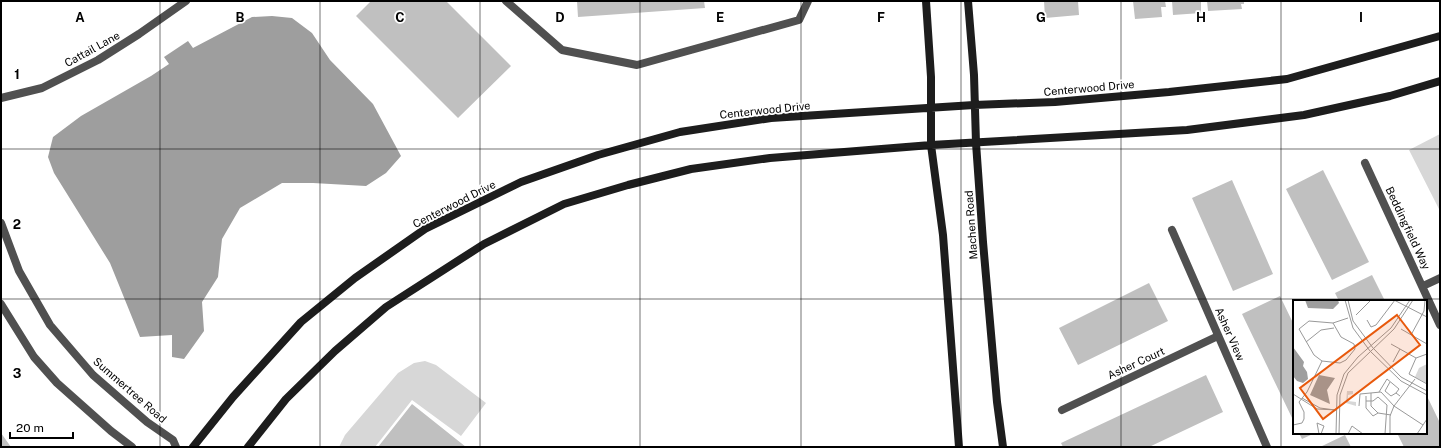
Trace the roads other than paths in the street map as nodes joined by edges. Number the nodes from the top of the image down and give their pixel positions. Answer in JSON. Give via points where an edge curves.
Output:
{"nodes":[{"id":1,"x":186,"y":1,"type":"edge"},
{"id":2,"x":506,"y":1,"type":"edge"},
{"id":3,"x":808,"y":1,"type":"edge"},
{"id":4,"x":926,"y":1,"type":"edge"},
{"id":5,"x":968,"y":1,"type":"edge"},
{"id":6,"x":1440,"y":36,"type":"edge"},
{"id":7,"x":1440,"y":81,"type":"edge"},
{"id":8,"x":1,"y":98,"type":"edge"},
{"id":9,"x":974,"y":105,"type":"junction"},
{"id":10,"x":930,"y":108,"type":"junction"},
{"id":11,"x":976,"y":143,"type":"junction"},
{"id":12,"x":931,"y":145,"type":"junction"},
{"id":13,"x":1365,"y":163,"type":"dead end"},
{"id":14,"x":1,"y":223,"type":"edge"},
{"id":15,"x":1172,"y":230,"type":"dead end"},
{"id":16,"x":1440,"y":278,"type":"edge"},
{"id":17,"x":1423,"y":286,"type":"junction"},
{"id":18,"x":1,"y":304,"type":"edge"},
{"id":19,"x":1440,"y":325,"type":"edge"},
{"id":20,"x":1218,"y":336,"type":"junction"},
{"id":21,"x":1062,"y":410,"type":"dead end"},
{"id":22,"x":132,"y":447,"type":"edge"},
{"id":23,"x":176,"y":447,"type":"edge"},
{"id":24,"x":193,"y":447,"type":"edge"},
{"id":25,"x":248,"y":447,"type":"edge"},
{"id":26,"x":959,"y":447,"type":"edge"},
{"id":27,"x":1003,"y":447,"type":"edge"},
{"id":28,"x":1267,"y":447,"type":"edge"}],
"edges":[{"from":1,"to":8,"type":"street","name":"Cattail Lane","via":[[98,60],[42,88]]},
{"from":2,"to":3,"type":"street","via":[[562,50],[637,65],[799,20]]},
{"from":4,"to":10,"type":"street","via":[[931,76]]},
{"from":5,"to":9,"type":"street","name":"Machen Road"},
{"from":6,"to":9,"type":"street","name":"Centerwood Drive","via":[[1287,78],[1054,102]]},
{"from":7,"to":11,"type":"street","via":[[1390,96],[1304,115],[1187,130]]},
{"from":9,"to":10,"type":"street","name":"Centerwood Drive"},
{"from":9,"to":11,"type":"street","name":"Machen Road"},
{"from":10,"to":12,"type":"street"},
{"from":10,"to":24,"type":"street","name":"Centerwood Drive","via":[[771,118],[680,132],[598,155],[521,182],[425,229],[355,278],[301,322],[232,396]]},
{"from":11,"to":12,"type":"street"},
{"from":11,"to":27,"type":"street","name":"Machen Road"},
{"from":12,"to":25,"type":"street","via":[[770,158],[692,169],[564,204],[484,244],[386,307],[335,351],[286,399]]},
{"from":12,"to":26,"type":"street","via":[[943,235]]},
{"from":13,"to":17,"type":"street","name":"Beddingfield Way"},
{"from":14,"to":23,"type":"street","name":"Summertree Road","via":[[19,271],[50,325],[94,375],[147,422],[173,440]]},
{"from":15,"to":20,"type":"street","name":"Asher View"},
{"from":16,"to":17,"type":"street"},
{"from":17,"to":19,"type":"street","name":"Beddingfield Way"},
{"from":18,"to":22,"type":"street","via":[[34,357],[52,377]]},
{"from":20,"to":21,"type":"street","name":"Asher Court"},
{"from":20,"to":28,"type":"street","name":"Asher View"}]}
